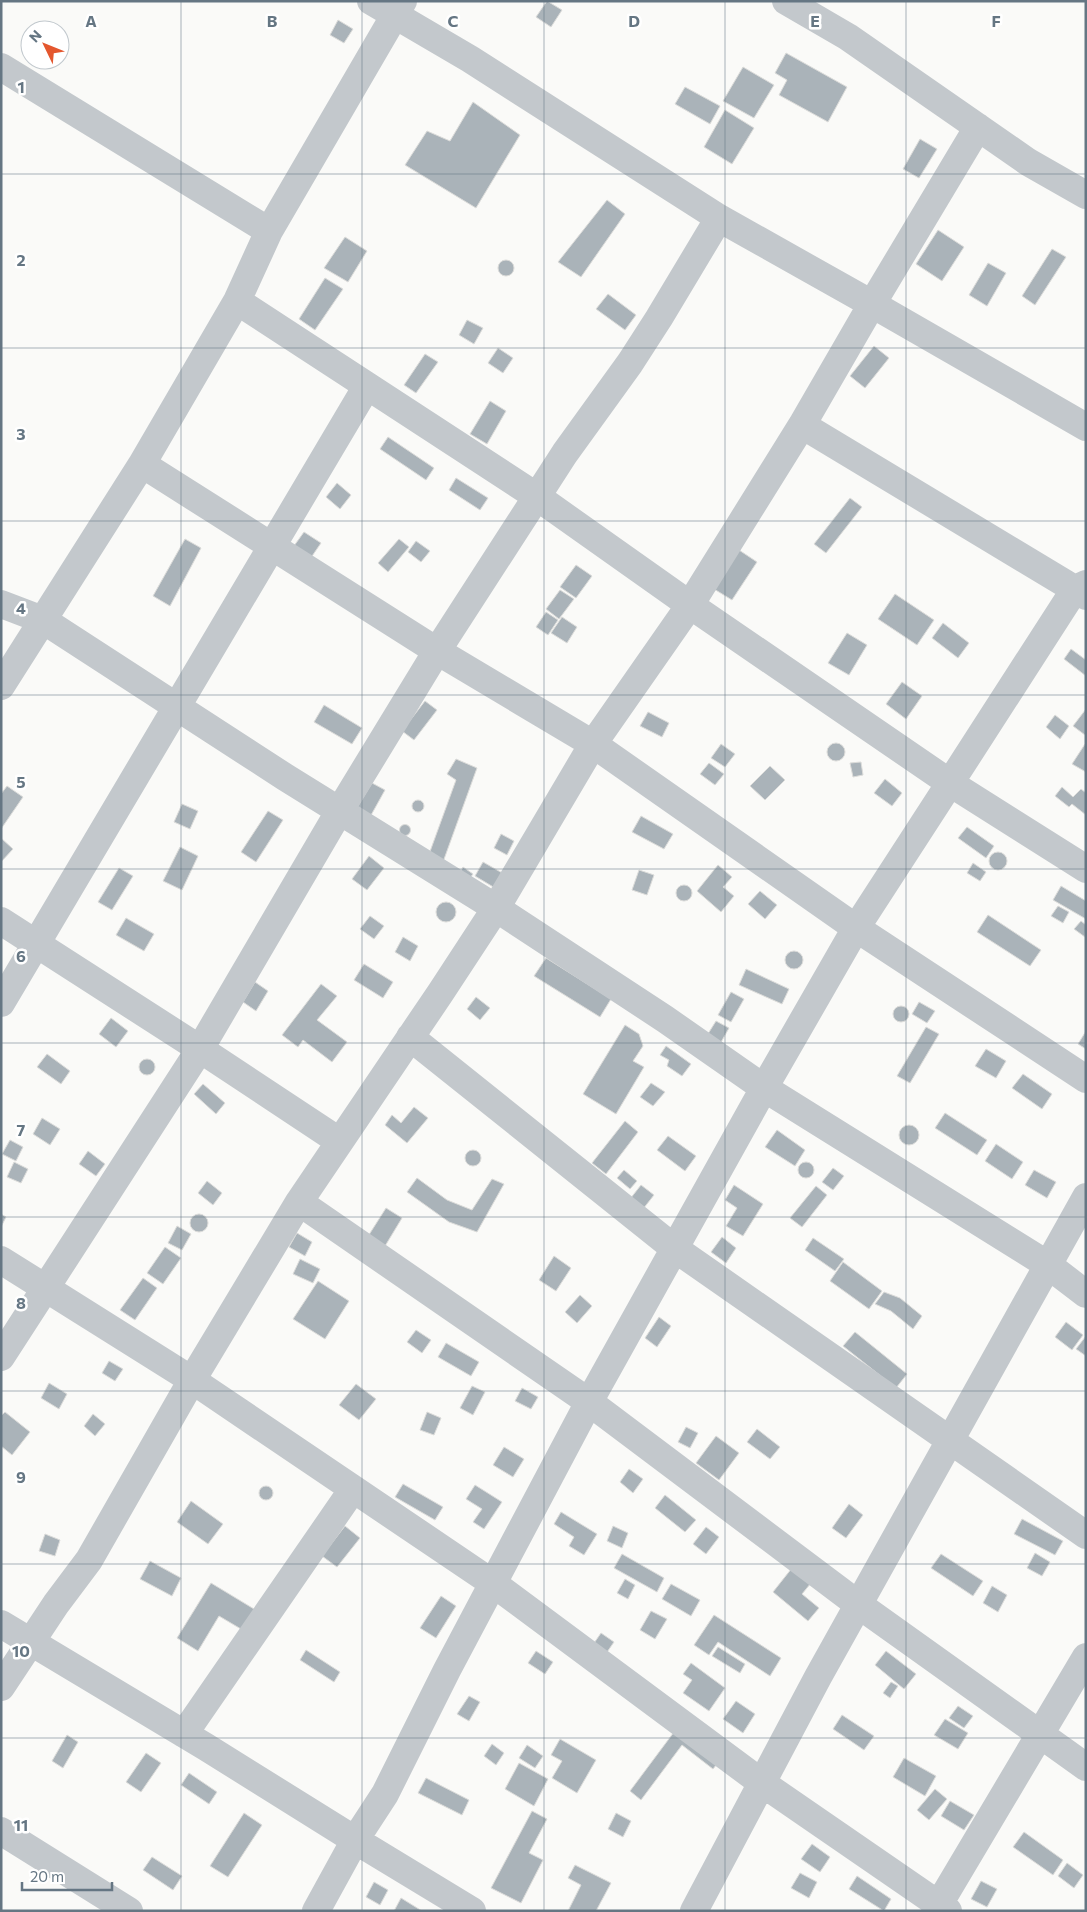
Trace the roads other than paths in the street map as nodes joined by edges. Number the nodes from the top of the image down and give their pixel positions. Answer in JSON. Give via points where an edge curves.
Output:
{"nodes":[{"id":1,"x":370,"y":1,"type":"edge"},
{"id":2,"x":786,"y":1,"type":"edge"},
{"id":3,"x":399,"y":8,"type":"edge"},
{"id":4,"x":1,"y":67,"type":"edge"},
{"id":5,"x":978,"y":127,"type":"junction"},
{"id":6,"x":1086,"y":195,"type":"edge"},
{"id":7,"x":719,"y":218,"type":"junction"},
{"id":8,"x":269,"y":231,"type":"junction"},
{"id":9,"x":236,"y":301,"type":"junction"},
{"id":10,"x":872,"y":304,"type":"junction"},
{"id":11,"x":367,"y":386,"type":"junction"},
{"id":12,"x":802,"y":425,"type":"junction"},
{"id":13,"x":1086,"y":427,"type":"edge"},
{"id":14,"x":142,"y":464,"type":"junction"},
{"id":15,"x":536,"y":496,"type":"junction"},
{"id":16,"x":272,"y":546,"type":"junction"},
{"id":17,"x":1082,"y":590,"type":"edge"},
{"id":18,"x":1,"y":604,"type":"edge"},
{"id":19,"x":690,"y":605,"type":"junction"},
{"id":20,"x":43,"y":620,"type":"junction"},
{"id":21,"x":437,"y":651,"type":"junction"},
{"id":22,"x":1,"y":686,"type":"edge"},
{"id":23,"x":178,"y":707,"type":"junction"},
{"id":24,"x":593,"y":744,"type":"junction"},
{"id":25,"x":950,"y":783,"type":"junction"},
{"id":26,"x":340,"y":810,"type":"junction"},
{"id":27,"x":1086,"y":869,"type":"edge"},
{"id":28,"x":496,"y":908,"type":"junction"},
{"id":29,"x":1,"y":921,"type":"edge"},
{"id":30,"x":856,"y":928,"type":"junction"},
{"id":31,"x":37,"y":944,"type":"junction"},
{"id":32,"x":1,"y":1002,"type":"edge"},
{"id":33,"x":410,"y":1037,"type":"junction"},
{"id":34,"x":200,"y":1048,"type":"junction"},
{"id":35,"x":1086,"y":1078,"type":"edge"},
{"id":36,"x":764,"y":1088,"type":"junction"},
{"id":37,"x":339,"y":1141,"type":"junction"},
{"id":38,"x":1086,"y":1197,"type":"edge"},
{"id":39,"x":299,"y":1202,"type":"junction"},
{"id":40,"x":674,"y":1248,"type":"junction"},
{"id":41,"x":1,"y":1260,"type":"edge"},
{"id":42,"x":1048,"y":1265,"type":"junction"},
{"id":43,"x":46,"y":1287,"type":"junction"},
{"id":44,"x":1086,"y":1294,"type":"edge"},
{"id":45,"x":1,"y":1357,"type":"edge"},
{"id":46,"x":192,"y":1380,"type":"junction"},
{"id":47,"x":589,"y":1402,"type":"junction"},
{"id":48,"x":951,"y":1439,"type":"junction"},
{"id":49,"x":353,"y":1488,"type":"junction"},
{"id":50,"x":1086,"y":1535,"type":"edge"},
{"id":51,"x":494,"y":1584,"type":"junction"},
{"id":52,"x":859,"y":1604,"type":"junction"},
{"id":53,"x":1,"y":1624,"type":"edge"},
{"id":54,"x":31,"y":1642,"type":"junction"},
{"id":55,"x":1086,"y":1657,"type":"edge"},
{"id":56,"x":1,"y":1687,"type":"edge"},
{"id":57,"x":184,"y":1734,"type":"junction"},
{"id":58,"x":1039,"y":1735,"type":"junction"},
{"id":59,"x":1086,"y":1767,"type":"edge"},
{"id":60,"x":762,"y":1783,"type":"junction"},
{"id":61,"x":1,"y":1831,"type":"edge"},
{"id":62,"x":355,"y":1840,"type":"junction"},
{"id":63,"x":940,"y":1909,"type":"edge"},
{"id":64,"x":130,"y":1911,"type":"edge"},
{"id":65,"x":316,"y":1911,"type":"edge"},
{"id":66,"x":472,"y":1911,"type":"edge"},
{"id":67,"x":694,"y":1911,"type":"edge"}],
"edges":[{"from":1,"to":3,"type":"street"},
{"from":2,"to":5,"type":"street","via":[[848,37]]},
{"from":3,"to":7,"type":"street","via":[[470,59]]},
{"from":3,"to":8,"type":"street"},
{"from":4,"to":8,"type":"street"},
{"from":5,"to":6,"type":"street","via":[[1028,162]]},
{"from":5,"to":10,"type":"street"},
{"from":7,"to":10,"type":"street"},
{"from":7,"to":15,"type":"street","via":[[645,340]]},
{"from":8,"to":9,"type":"street"},
{"from":9,"to":11,"type":"street"},
{"from":9,"to":14,"type":"street"},
{"from":10,"to":12,"type":"street"},
{"from":10,"to":13,"type":"street"},
{"from":11,"to":15,"type":"street"},
{"from":11,"to":16,"type":"street"},
{"from":12,"to":17,"type":"street"},
{"from":12,"to":19,"type":"street"},
{"from":14,"to":16,"type":"street"},
{"from":14,"to":20,"type":"street"},
{"from":15,"to":19,"type":"street"},
{"from":15,"to":21,"type":"street"},
{"from":16,"to":21,"type":"street"},
{"from":16,"to":23,"type":"street"},
{"from":17,"to":25,"type":"street"},
{"from":18,"to":20,"type":"street"},
{"from":19,"to":24,"type":"street"},
{"from":19,"to":25,"type":"street"},
{"from":20,"to":22,"type":"street"},
{"from":20,"to":23,"type":"street"},
{"from":21,"to":24,"type":"street"},
{"from":21,"to":26,"type":"street"},
{"from":23,"to":26,"type":"street"},
{"from":23,"to":31,"type":"street"},
{"from":24,"to":28,"type":"street"},
{"from":24,"to":30,"type":"street"},
{"from":25,"to":27,"type":"street"},
{"from":25,"to":30,"type":"street"},
{"from":26,"to":28,"type":"street"},
{"from":26,"to":34,"type":"street"},
{"from":28,"to":33,"type":"street"},
{"from":28,"to":36,"type":"street"},
{"from":29,"to":31,"type":"street"},
{"from":30,"to":35,"type":"street"},
{"from":30,"to":36,"type":"street"},
{"from":31,"to":32,"type":"street"},
{"from":31,"to":34,"type":"street"},
{"from":33,"to":37,"type":"street"},
{"from":33,"to":40,"type":"street"},
{"from":34,"to":37,"type":"street"},
{"from":34,"to":43,"type":"street"},
{"from":36,"to":40,"type":"street"},
{"from":36,"to":42,"type":"street"},
{"from":37,"to":39,"type":"street"},
{"from":38,"to":42,"type":"street"},
{"from":39,"to":46,"type":"street"},
{"from":39,"to":47,"type":"street"},
{"from":40,"to":47,"type":"street"},
{"from":40,"to":48,"type":"street"},
{"from":41,"to":43,"type":"street"},
{"from":42,"to":44,"type":"street"},
{"from":42,"to":48,"type":"street"},
{"from":43,"to":45,"type":"street"},
{"from":43,"to":46,"type":"street"},
{"from":46,"to":49,"type":"street"},
{"from":46,"to":54,"type":"street","via":[[90,1560]]},
{"from":47,"to":51,"type":"street"},
{"from":47,"to":52,"type":"street"},
{"from":48,"to":50,"type":"street"},
{"from":48,"to":52,"type":"street"},
{"from":49,"to":51,"type":"street"},
{"from":49,"to":57,"type":"street"},
{"from":51,"to":60,"type":"street"},
{"from":51,"to":62,"type":"street","via":[[384,1794]]},
{"from":52,"to":58,"type":"street"},
{"from":52,"to":60,"type":"street"},
{"from":53,"to":54,"type":"street"},
{"from":54,"to":56,"type":"street"},
{"from":54,"to":57,"type":"street"},
{"from":55,"to":58,"type":"street"},
{"from":57,"to":62,"type":"street"},
{"from":58,"to":59,"type":"street"},
{"from":58,"to":63,"type":"street"},
{"from":60,"to":63,"type":"street"},
{"from":60,"to":67,"type":"street"},
{"from":61,"to":64,"type":"street"},
{"from":62,"to":65,"type":"street"},
{"from":62,"to":66,"type":"street"}]}
